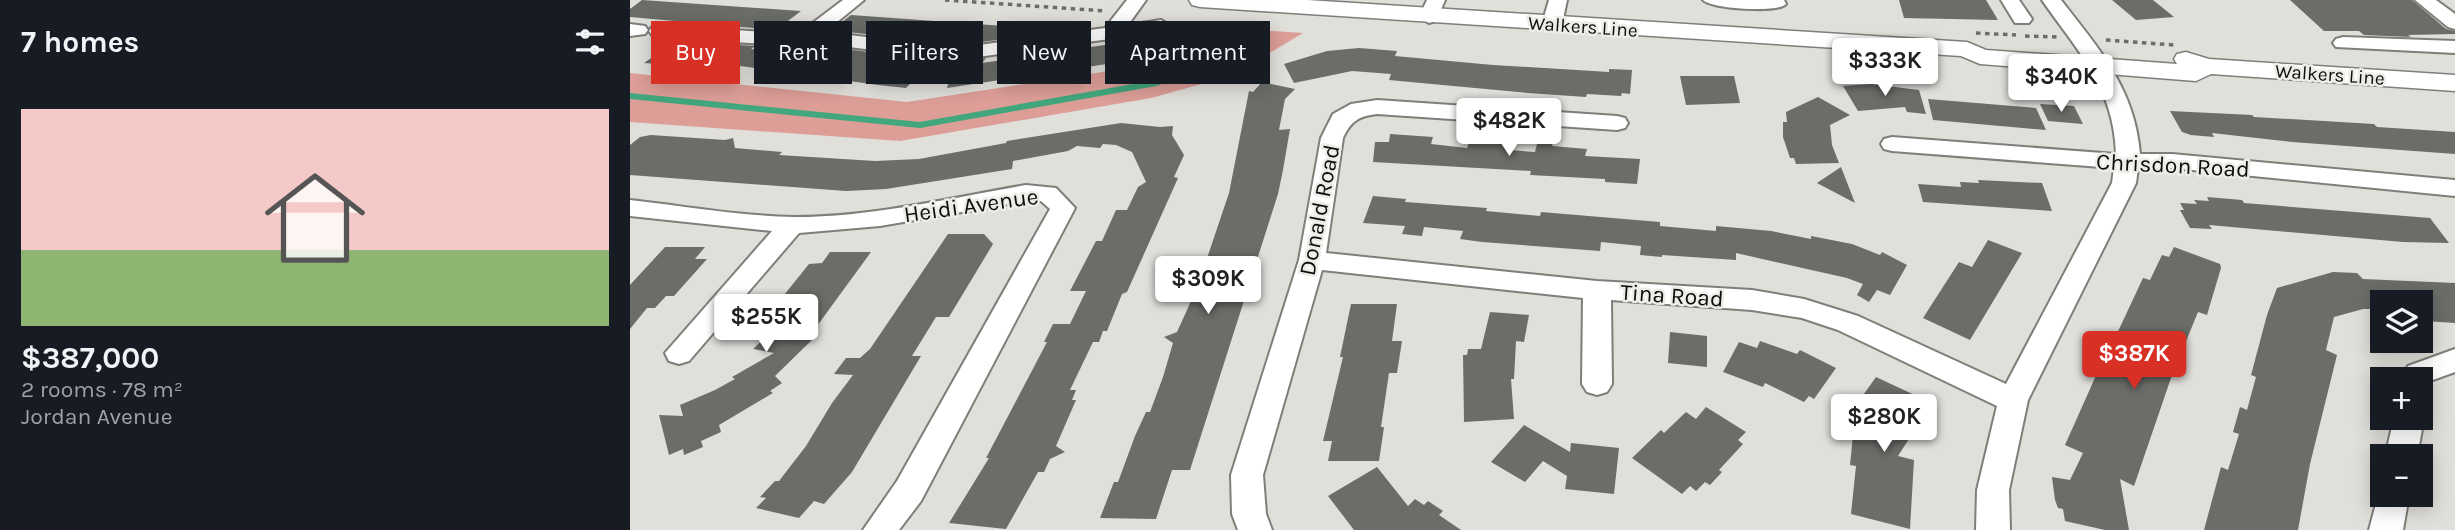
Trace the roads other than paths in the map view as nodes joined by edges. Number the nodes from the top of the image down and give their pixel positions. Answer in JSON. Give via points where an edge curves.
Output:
{"nodes":[{"id":1,"x":855,"y":0,"type":"edge"},
{"id":2,"x":1137,"y":0,"type":"edge"},
{"id":3,"x":1200,"y":0,"type":"edge"},
{"id":4,"x":1558,"y":0,"type":"edge"},
{"id":5,"x":1711,"y":0,"type":"edge"},
{"id":6,"x":2010,"y":0,"type":"edge"},
{"id":7,"x":2051,"y":0,"type":"edge"},
{"id":8,"x":2424,"y":0,"type":"edge"},
{"id":9,"x":1777,"y":4,"type":"dead end"},
{"id":10,"x":1433,"y":8,"type":"edge"},
{"id":11,"x":2022,"y":19,"type":"dead end"},
{"id":12,"x":827,"y":21,"type":"edge"},
{"id":13,"x":1121,"y":21,"type":"edge"},
{"id":14,"x":2455,"y":23,"type":"edge"},
{"id":15,"x":1552,"y":24,"type":"junction"},
{"id":16,"x":1105,"y":33,"type":"edge"},
{"id":17,"x":1708,"y":34,"type":"junction"},
{"id":18,"x":852,"y":41,"type":"edge"},
{"id":19,"x":2343,"y":43,"type":"dead end"},
{"id":20,"x":2455,"y":47,"type":"edge"},
{"id":21,"x":2094,"y":58,"type":"junction"},
{"id":22,"x":2455,"y":83,"type":"edge"},
{"id":23,"x":1617,"y":123,"type":"dead end"},
{"id":24,"x":1892,"y":144,"type":"dead end"},
{"id":25,"x":2129,"y":162,"type":"junction"},
{"id":26,"x":2452,"y":190,"type":"edge"},
{"id":27,"x":630,"y":208,"type":"edge"},
{"id":28,"x":792,"y":225,"type":"junction"},
{"id":29,"x":1312,"y":260,"type":"junction"},
{"id":30,"x":1597,"y":290,"type":"junction"},
{"id":31,"x":679,"y":353,"type":"dead end"},
{"id":32,"x":2455,"y":360,"type":"edge"},
{"id":33,"x":2433,"y":368,"type":"edge"},
{"id":34,"x":1597,"y":384,"type":"dead end"},
{"id":35,"x":2013,"y":400,"type":"junction"},
{"id":36,"x":2391,"y":507,"type":"edge"},
{"id":37,"x":880,"y":530,"type":"edge"},
{"id":38,"x":1255,"y":530,"type":"edge"},
{"id":39,"x":1993,"y":530,"type":"edge"},
{"id":40,"x":2386,"y":530,"type":"edge"}],
"edges":[{"from":1,"to":12,"type":"street"},
{"from":2,"to":13,"type":"lane"},
{"from":3,"to":10,"type":"main road","name":"Walkers Line"},
{"from":4,"to":15,"type":"lane"},
{"from":5,"to":9,"type":"street"},
{"from":5,"to":17,"type":"street"},
{"from":6,"to":11,"type":"lane"},
{"from":7,"to":21,"type":"street"},
{"from":8,"to":14,"type":"street"},
{"from":10,"to":15,"type":"main road","name":"Walkers Line"},
{"from":15,"to":17,"type":"main road","name":"Walkers Line"},
{"from":16,"to":18,"type":"street","via":[[956,54]]},
{"from":17,"to":21,"type":"main road","name":"Walkers Line","via":[[1967,49],[1980,57]]},
{"from":19,"to":20,"type":"street"},
{"from":21,"to":22,"type":"main road","name":"Walkers Line","via":[[2196,73],[2206,66]]},
{"from":21,"to":25,"type":"street","via":[[2118,99],[2130,140]]},
{"from":23,"to":29,"type":"street","name":"Donald Road","via":[[1359,109],[1341,119],[1332,138]]},
{"from":24,"to":25,"type":"street","name":"Chrisdon Road"},
{"from":25,"to":26,"type":"street","name":"Chrisdon Road","via":[[2172,161]]},
{"from":25,"to":35,"type":"street","via":[[2124,183]]},
{"from":27,"to":28,"type":"street","name":"Heidi Avenue"},
{"from":28,"to":31,"type":"street"},
{"from":28,"to":37,"type":"street","name":"Heidi Avenue","via":[[880,218],[1026,193],[1047,193],[1063,208],[909,491]]},
{"from":29,"to":30,"type":"street","name":"Tina Road"},
{"from":29,"to":38,"type":"street","name":"Donald Road","via":[[1247,475],[1249,514]]},
{"from":30,"to":34,"type":"street"},
{"from":30,"to":35,"type":"street","name":"Tina Road","via":[[1752,300],[1804,309],[1848,323]]},
{"from":32,"to":33,"type":"street"},
{"from":35,"to":39,"type":"street","via":[[1993,490]]},
{"from":36,"to":40,"type":"street"}]}
